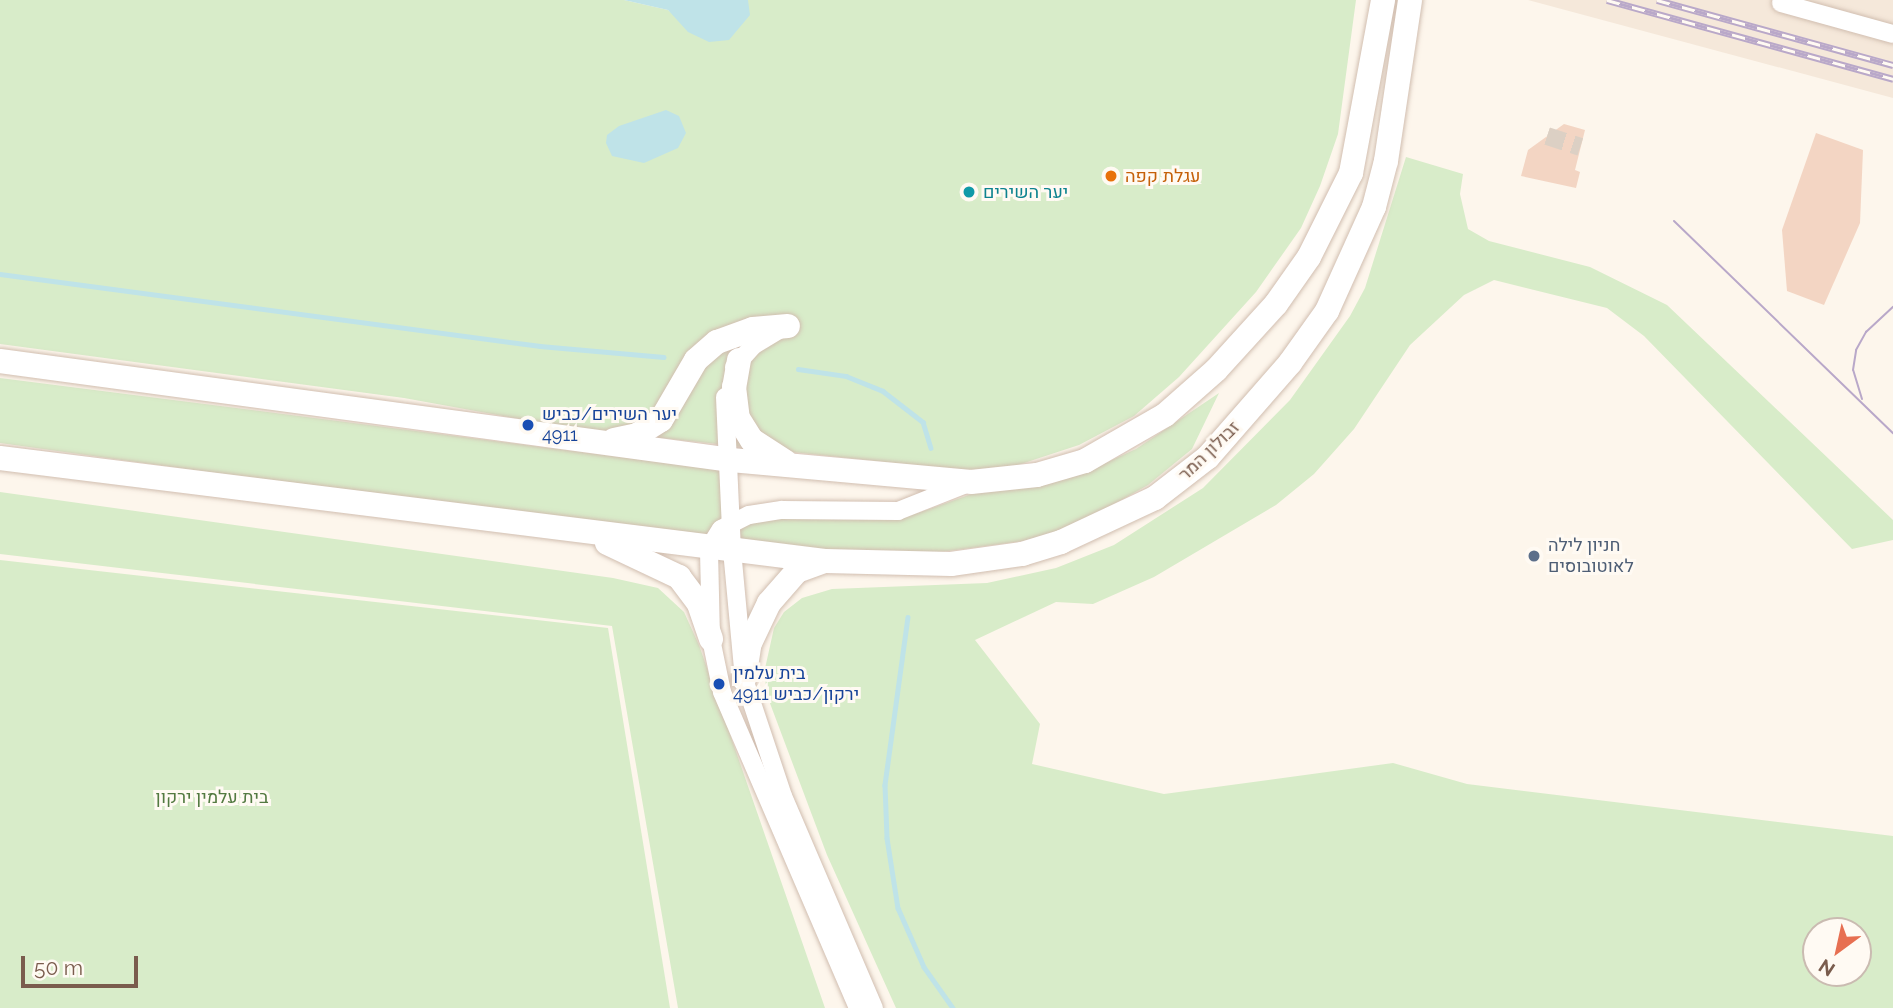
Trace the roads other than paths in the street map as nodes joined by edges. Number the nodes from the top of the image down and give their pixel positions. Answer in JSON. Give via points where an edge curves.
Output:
{"nodes":[{"id":1,"x":1383,"y":0,"type":"edge"},
{"id":2,"x":1410,"y":0,"type":"edge"},
{"id":3,"x":1782,"y":3,"type":"dead end"},
{"id":4,"x":1893,"y":34,"type":"edge"},
{"id":5,"x":788,"y":326,"type":"joint"},
{"id":6,"x":739,"y":360,"type":"junction"},
{"id":7,"x":0,"y":361,"type":"edge"},
{"id":8,"x":585,"y":442,"type":"junction"},
{"id":9,"x":0,"y":458,"type":"edge"},
{"id":10,"x":731,"y":460,"type":"junction"},
{"id":11,"x":811,"y":469,"type":"junction"},
{"id":12,"x":971,"y":482,"type":"junction"},
{"id":13,"x":730,"y":524,"type":"junction"},
{"id":14,"x":559,"y":529,"type":"junction"},
{"id":15,"x":720,"y":549,"type":"junction"},
{"id":16,"x":825,"y":561,"type":"junction"},
{"id":17,"x":711,"y":639,"type":"junction"},
{"id":18,"x":744,"y":679,"type":"junction"},
{"id":19,"x":858,"y":1008,"type":"edge"},
{"id":20,"x":874,"y":1008,"type":"edge"}],
"edges":[{"from":1,"to":12,"type":"main road","via":[[1360,146],[1332,218],[1309,257],[1244,342],[1189,394],[1136,434],[1085,461],[1037,475]]},
{"from":2,"to":16,"type":"main road","name":"זבולון המר","via":[[1386,161],[1374,207],[1327,311],[1290,363],[1208,457],[1155,498],[1097,528],[1022,554],[906,566]]},
{"from":3,"to":4,"type":"street"},
{"from":5,"to":6,"type":"street","via":[[762,338]]},
{"from":5,"to":8,"type":"main road","via":[[753,329],[717,342],[696,360],[668,411],[654,426],[629,438]]},
{"from":6,"to":10,"type":"street","via":[[728,379],[724,402]]},
{"from":6,"to":11,"type":"main road","via":[[735,404],[744,430],[772,456]]},
{"from":7,"to":8,"type":"main road"},
{"from":8,"to":10,"type":"main road"},
{"from":9,"to":14,"type":"main road"},
{"from":10,"to":11,"type":"main road"},
{"from":10,"to":13,"type":"street"},
{"from":11,"to":12,"type":"main road"},
{"from":12,"to":13,"type":"street","via":[[898,511],[782,510]]},
{"from":13,"to":15,"type":"street"},
{"from":14,"to":15,"type":"main road","name":"זבולון המר"},
{"from":14,"to":17,"type":"main road","via":[[600,540],[679,577],[699,604]]},
{"from":15,"to":16,"type":"main road","name":"זבולון המר"},
{"from":15,"to":17,"type":"street"},
{"from":15,"to":18,"type":"street"},
{"from":16,"to":18,"type":"main road","via":[[797,571],[769,603],[750,643]]},
{"from":17,"to":19,"type":"street","via":[[722,692]]},
{"from":18,"to":20,"type":"street","via":[[783,796]]}]}
